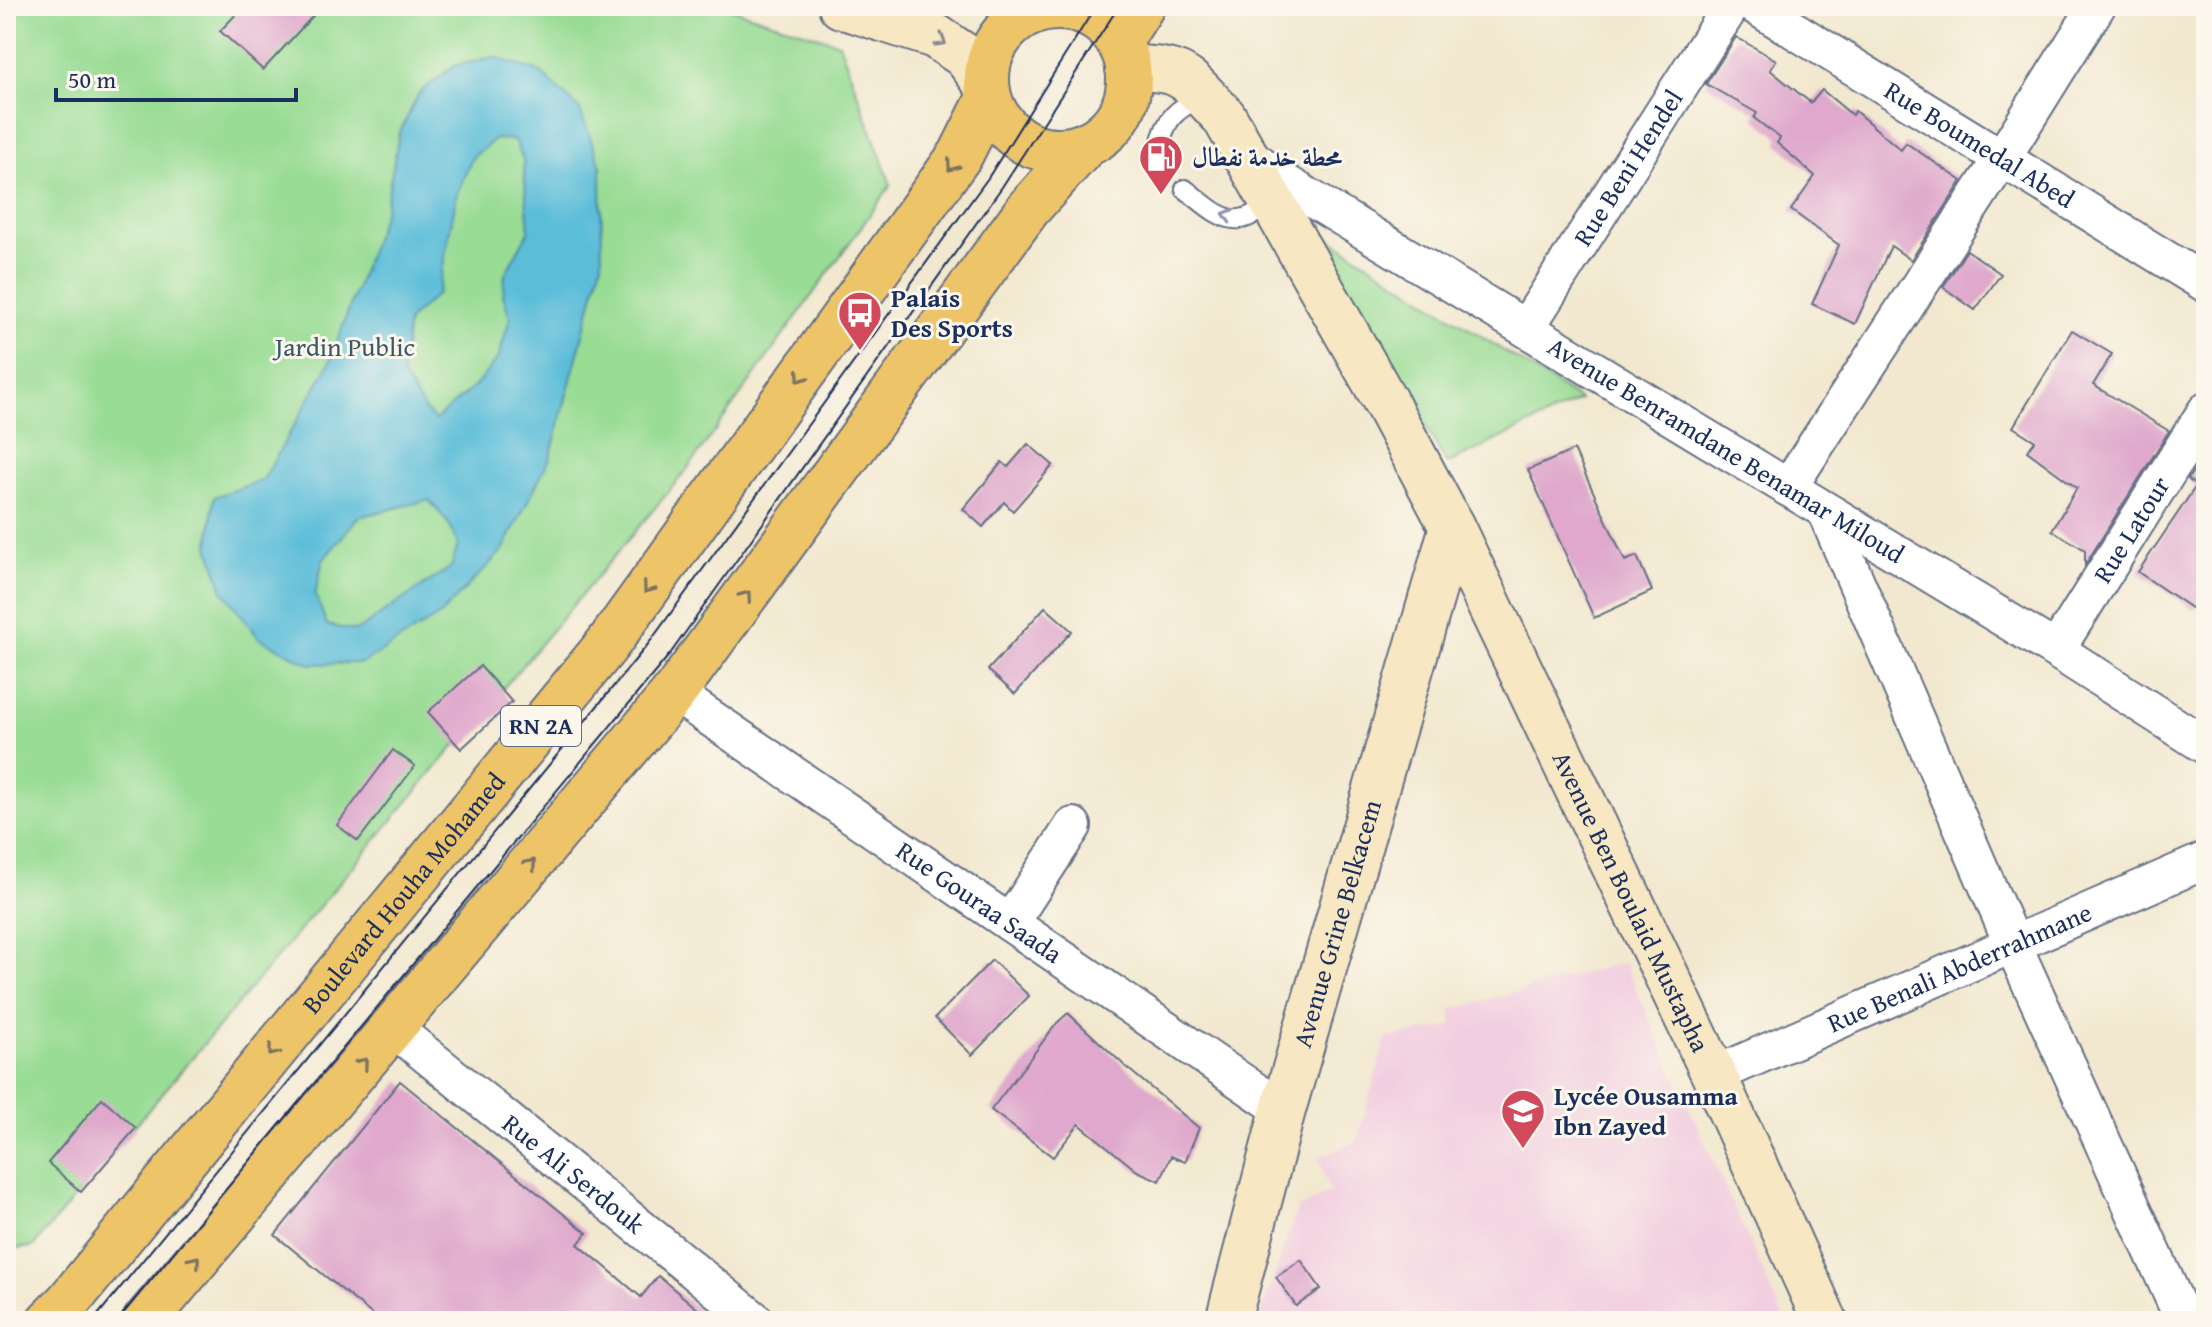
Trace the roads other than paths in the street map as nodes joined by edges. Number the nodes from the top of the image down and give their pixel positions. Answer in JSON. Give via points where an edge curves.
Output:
{"nodes":[{"id":1,"x":841,"y":6,"type":"edge"},
{"id":2,"x":1731,"y":6,"type":"edge"},
{"id":3,"x":1755,"y":6,"type":"edge"},
{"id":4,"x":2097,"y":6,"type":"edge"},
{"id":5,"x":1040,"y":8,"type":"edge"},
{"id":6,"x":1130,"y":39,"type":"edge"},
{"id":7,"x":988,"y":91,"type":"junction"},
{"id":8,"x":1204,"y":96,"type":"junction"},
{"id":9,"x":1086,"y":144,"type":"junction"},
{"id":10,"x":1159,"y":148,"type":"dead end"},
{"id":11,"x":1246,"y":153,"type":"junction"},
{"id":12,"x":2002,"y":158,"type":"junction"},
{"id":13,"x":1185,"y":189,"type":"dead end"},
{"id":14,"x":1274,"y":201,"type":"junction"},
{"id":15,"x":2206,"y":284,"type":"edge"},
{"id":16,"x":1526,"y":328,"type":"junction"},
{"id":17,"x":2206,"y":411,"type":"edge"},
{"id":18,"x":1788,"y":488,"type":"junction"},
{"id":19,"x":1826,"y":512,"type":"junction"},
{"id":20,"x":1452,"y":527,"type":"junction"},
{"id":21,"x":2056,"y":650,"type":"junction"},
{"id":22,"x":674,"y":693,"type":"junction"},
{"id":23,"x":2206,"y":746,"type":"edge"},
{"id":24,"x":1073,"y":826,"type":"dead end"},
{"id":25,"x":2206,"y":860,"type":"edge"},
{"id":26,"x":1010,"y":923,"type":"junction"},
{"id":27,"x":2013,"y":945,"type":"junction"},
{"id":28,"x":393,"y":1028,"type":"junction"},
{"id":29,"x":1714,"y":1075,"type":"junction"},
{"id":30,"x":1283,"y":1110,"type":"junction"},
{"id":31,"x":151,"y":1319,"type":"edge"},
{"id":32,"x":49,"y":1321,"type":"edge"},
{"id":33,"x":756,"y":1321,"type":"edge"},
{"id":34,"x":1228,"y":1321,"type":"edge"},
{"id":35,"x":1825,"y":1321,"type":"edge"},
{"id":36,"x":2184,"y":1321,"type":"edge"}],
"edges":[{"from":1,"to":7,"type":"main road","one_way":true,"via":[[935,36],[965,56]]},
{"from":2,"to":16,"type":"street","name":"Rue Beni Hendel"},
{"from":3,"to":12,"type":"street","name":"Rue Boumedal Abed"},
{"from":4,"to":12,"type":"street"},
{"from":5,"to":6,"type":"main road","via":[[1073,9]]},
{"from":5,"to":7,"type":"main road","via":[[1011,24],[997,41],[988,63]]},
{"from":6,"to":8,"type":"main road","name":"Avenue Ben Boulaid Mustapha","via":[[1159,68],[1177,73]]},
{"from":6,"to":9,"type":"main road","via":[[1125,103],[1108,129]]},
{"from":7,"to":9,"type":"main road","via":[[1004,125],[1030,144],[1052,150]]},
{"from":7,"to":32,"type":"main road","name":"Boulevard Houha Mohamed","number":"RN 2A","one_way":true,"via":[[961,154],[607,645]]},
{"from":8,"to":10,"type":"lane","via":[[1170,117]]},
{"from":8,"to":11,"type":"main road","name":"Avenue Ben Boulaid Mustapha"},
{"from":22,"to":9,"type":"main road","number":"RN 2A","one_way":true,"via":[[1028,209]]},
{"from":11,"to":14,"type":"main road","name":"Avenue Ben Boulaid Mustapha"},
{"from":11,"to":16,"type":"street","name":"Avenue Benramdane Benamar Miloud","via":[[1284,182]]},
{"from":12,"to":15,"type":"street","name":"Rue Boumedal Abed"},
{"from":12,"to":18,"type":"street"},
{"from":14,"to":13,"type":"lane","one_way":true,"via":[[1241,219],[1229,218]]},
{"from":14,"to":20,"type":"main road","name":"Avenue Ben Boulaid Mustapha"},
{"from":16,"to":18,"type":"street","name":"Avenue Benramdane Benamar Miloud"},
{"from":17,"to":21,"type":"street","name":"Rue Latour"},
{"from":18,"to":19,"type":"street","name":"Avenue Benramdane Benamar Miloud"},
{"from":19,"to":21,"type":"street","name":"Avenue Benramdane Benamar Miloud"},
{"from":19,"to":27,"type":"street"},
{"from":20,"to":29,"type":"main road","name":"Avenue Ben Boulaid Mustapha"},
{"from":20,"to":30,"type":"main road","name":"Avenue Grine Belkacem"},
{"from":21,"to":23,"type":"street","name":"Avenue Benramdane Benamar Miloud"},
{"from":22,"to":26,"type":"street","name":"Rue Gouraa Saada"},
{"from":28,"to":22,"type":"main road","number":"RN 2A","one_way":true},
{"from":24,"to":26,"type":"street"},
{"from":25,"to":27,"type":"street","name":"Rue Benali Abderrahmane"},
{"from":26,"to":30,"type":"street","name":"Rue Gouraa Saada"},
{"from":27,"to":29,"type":"street","name":"Rue Benali Abderrahmane"},
{"from":27,"to":36,"type":"street"},
{"from":31,"to":28,"type":"main road","number":"RN 2A","one_way":true},
{"from":28,"to":33,"type":"street","name":"Rue Ali Serdouk"},
{"from":29,"to":35,"type":"main road","name":"Avenue Ben Boulaid Mustapha"},
{"from":30,"to":34,"type":"main road","name":"Avenue Grine Belkacem"}]}
